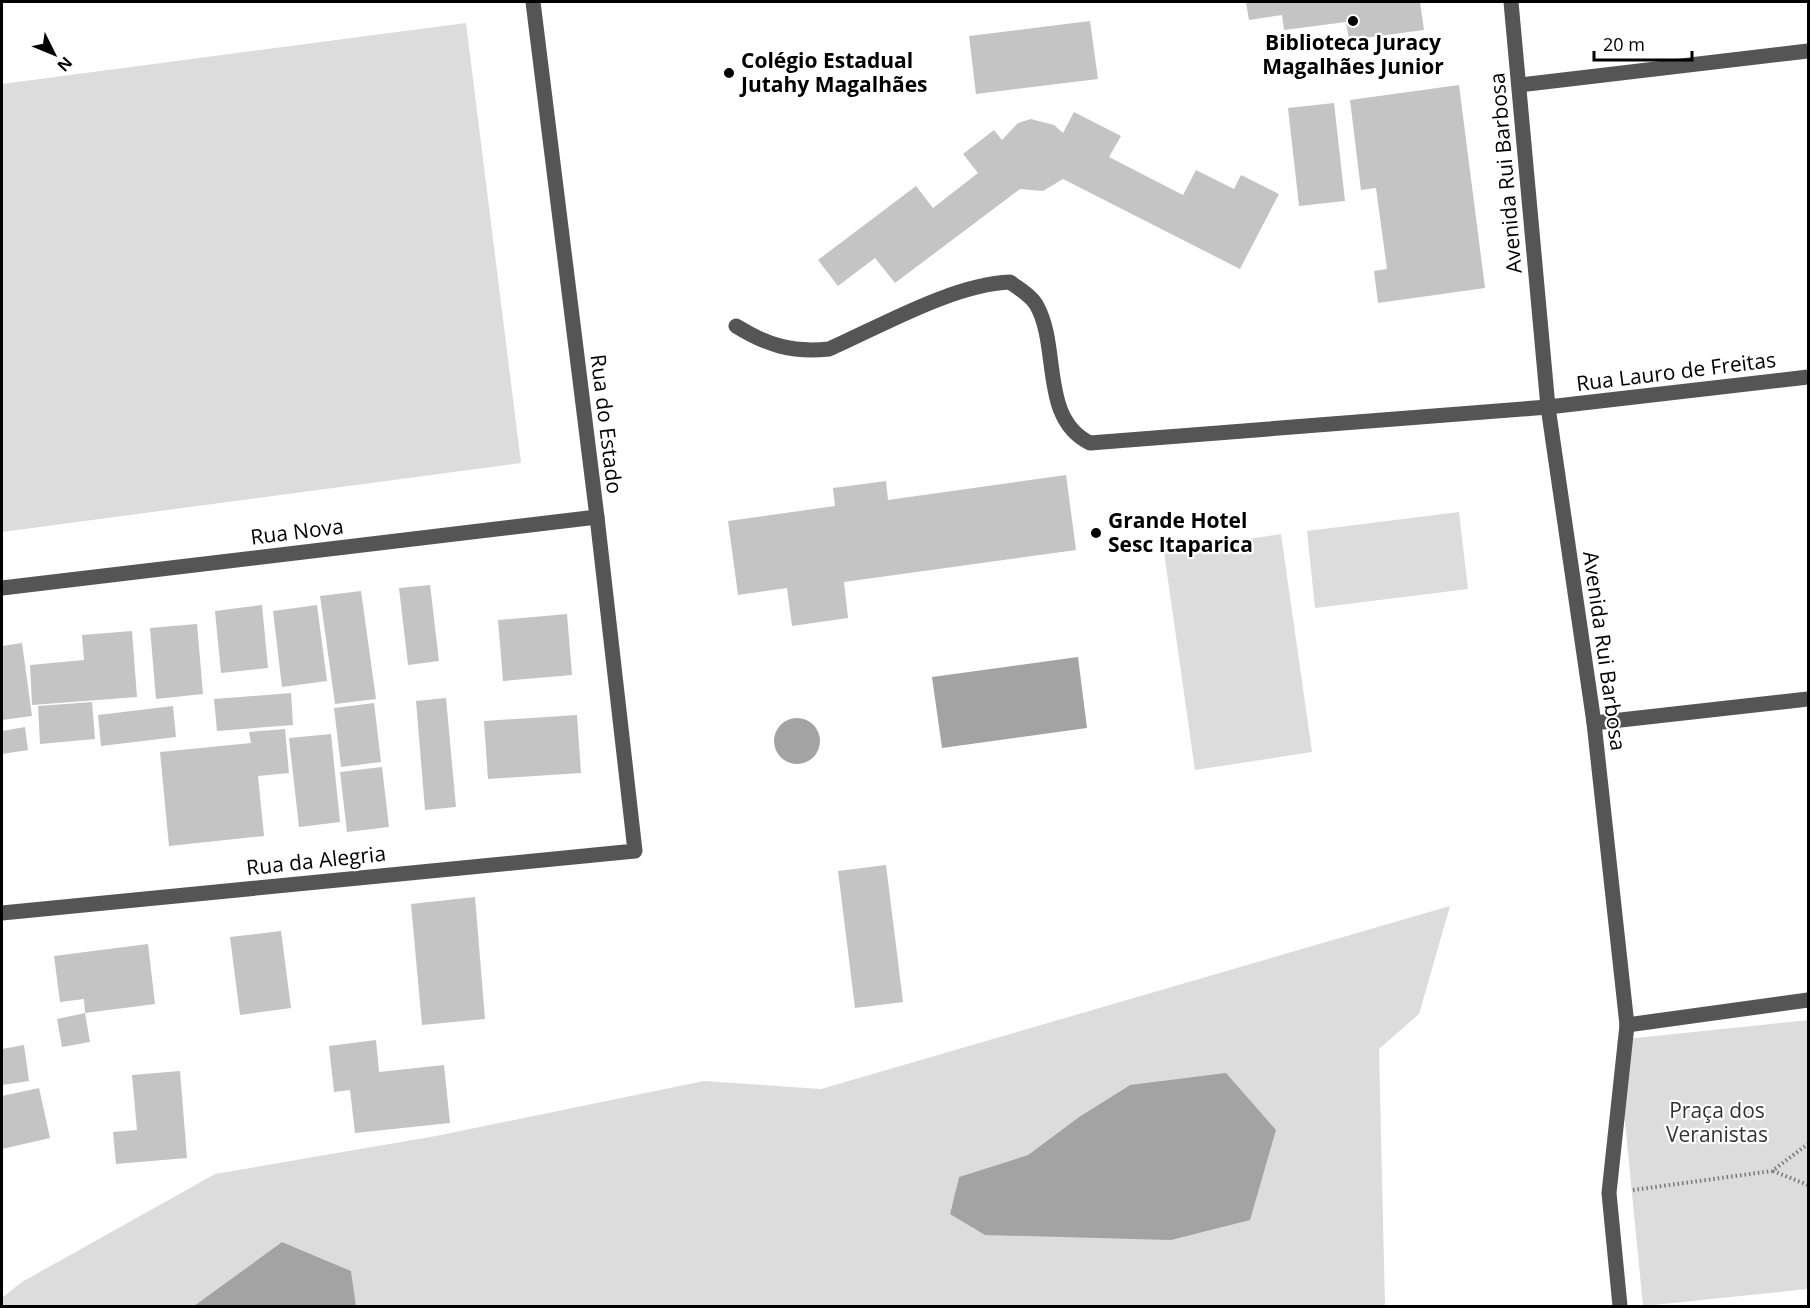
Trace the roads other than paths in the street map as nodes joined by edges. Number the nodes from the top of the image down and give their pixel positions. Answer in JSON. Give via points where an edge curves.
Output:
{"nodes":[{"id":1,"x":533,"y":2,"type":"edge"},
{"id":2,"x":1511,"y":2,"type":"edge"},
{"id":3,"x":1809,"y":51,"type":"edge"},
{"id":4,"x":1520,"y":86,"type":"junction"},
{"id":5,"x":736,"y":326,"type":"dead end"},
{"id":6,"x":1809,"y":378,"type":"edge"},
{"id":7,"x":1548,"y":407,"type":"junction"},
{"id":8,"x":597,"y":517,"type":"junction"},
{"id":9,"x":2,"y":588,"type":"edge"},
{"id":10,"x":1809,"y":699,"type":"edge"},
{"id":11,"x":1594,"y":723,"type":"junction"},
{"id":12,"x":635,"y":851,"type":"joint"},
{"id":13,"x":2,"y":913,"type":"edge"},
{"id":14,"x":1809,"y":1000,"type":"edge"},
{"id":15,"x":1627,"y":1025,"type":"junction"},
{"id":16,"x":1620,"y":1306,"type":"edge"}],
"edges":[{"from":1,"to":8,"type":"street","name":"Rua do Estado"},
{"from":2,"to":4,"type":"street","name":"Avenida Rui Barbosa"},
{"from":3,"to":4,"type":"street"},
{"from":4,"to":7,"type":"street","name":"Avenida Rui Barbosa"},
{"from":5,"to":7,"type":"street","name":"Rua Lauro de Freitas","via":[[763,343],[810,351],[829,349],[960,291],[1010,282],[1036,304],[1043,320],[1057,400],[1065,420],[1080,439],[1090,443]]},
{"from":6,"to":7,"type":"street","name":"Rua Lauro de Freitas"},
{"from":7,"to":11,"type":"street","name":"Avenida Rui Barbosa"},
{"from":8,"to":9,"type":"street","name":"Rua Nova"},
{"from":8,"to":12,"type":"street","name":"Rua do Estado"},
{"from":10,"to":11,"type":"street"},
{"from":11,"to":15,"type":"street","name":"Avenida Rui Barbosa"},
{"from":12,"to":13,"type":"street","name":"Rua da Alegria"},
{"from":14,"to":15,"type":"street"},
{"from":15,"to":16,"type":"street","name":"Avenida Rui Barbosa","via":[[1609,1193]]}]}
